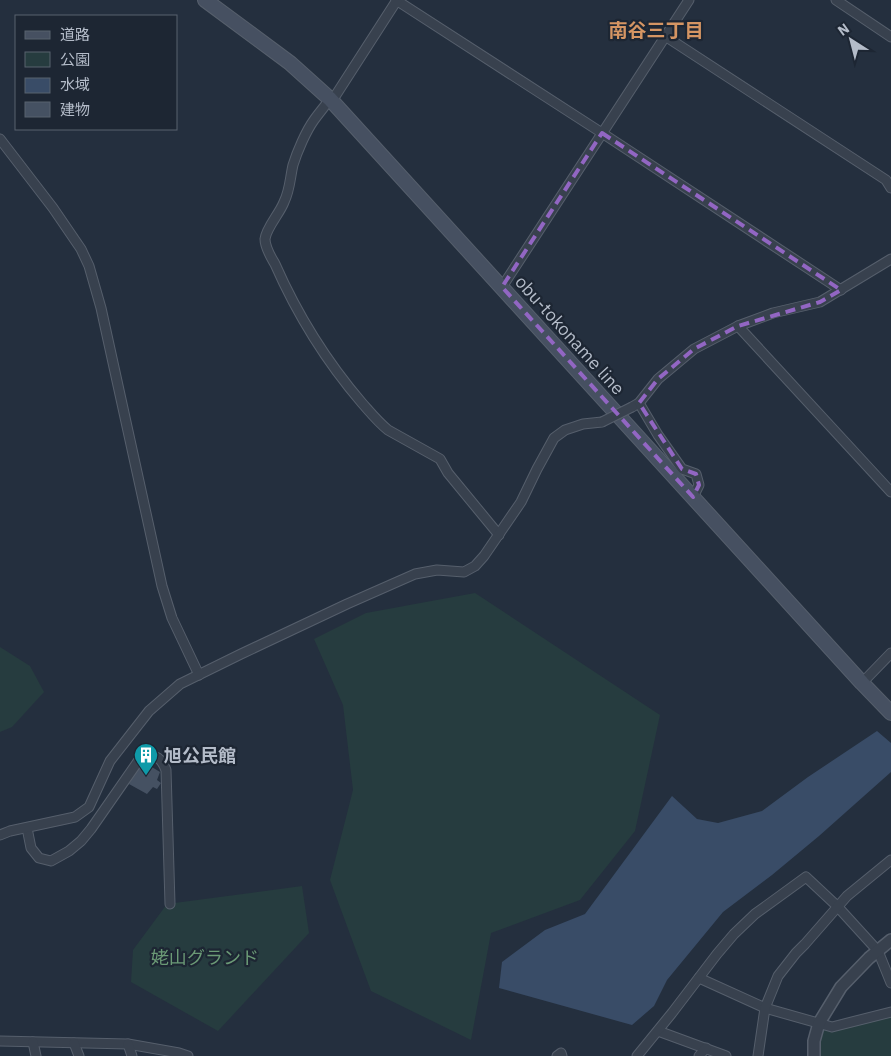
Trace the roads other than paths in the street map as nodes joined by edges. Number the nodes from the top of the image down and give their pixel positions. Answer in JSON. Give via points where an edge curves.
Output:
{"nodes":[{"id":1,"x":205,"y":0,"type":"edge"},
{"id":2,"x":396,"y":0,"type":"edge"},
{"id":3,"x":689,"y":0,"type":"edge"},
{"id":4,"x":836,"y":0,"type":"edge"},
{"id":5,"x":665,"y":36,"type":"junction"},
{"id":6,"x":891,"y":37,"type":"edge"},
{"id":7,"x":331,"y":100,"type":"junction"},
{"id":8,"x":602,"y":133,"type":"junction"},
{"id":9,"x":0,"y":139,"type":"edge"},
{"id":10,"x":4,"y":149,"type":"edge"},
{"id":11,"x":891,"y":188,"type":"edge"},
{"id":12,"x":891,"y":259,"type":"edge"},
{"id":13,"x":502,"y":287,"type":"junction"},
{"id":14,"x":841,"y":290,"type":"junction"},
{"id":15,"x":738,"y":326,"type":"junction"},
{"id":16,"x":636,"y":405,"type":"junction"},
{"id":17,"x":891,"y":492,"type":"edge"},
{"id":18,"x":693,"y":497,"type":"junction"},
{"id":19,"x":499,"y":535,"type":"junction"},
{"id":20,"x":891,"y":653,"type":"edge"},
{"id":21,"x":200,"y":675,"type":"junction"},
{"id":22,"x":862,"y":683,"type":"junction"},
{"id":23,"x":891,"y":713,"type":"edge"},
{"id":24,"x":27,"y":828,"type":"junction"},
{"id":25,"x":0,"y":835,"type":"edge"},
{"id":26,"x":891,"y":860,"type":"edge"},
{"id":27,"x":170,"y":904,"type":"dead end"},
{"id":28,"x":837,"y":906,"type":"junction"},
{"id":29,"x":891,"y":940,"type":"edge"},
{"id":30,"x":878,"y":951,"type":"junction"},
{"id":31,"x":699,"y":978,"type":"junction"},
{"id":32,"x":891,"y":984,"type":"edge"},
{"id":33,"x":765,"y":1008,"type":"junction"},
{"id":34,"x":891,"y":1012,"type":"edge"},
{"id":35,"x":819,"y":1022,"type":"junction"},
{"id":36,"x":658,"y":1031,"type":"junction"},
{"id":37,"x":0,"y":1041,"type":"edge"},
{"id":38,"x":33,"y":1042,"type":"junction"},
{"id":39,"x":74,"y":1043,"type":"junction"},
{"id":40,"x":128,"y":1044,"type":"junction"},
{"id":41,"x":706,"y":1048,"type":"junction"},
{"id":42,"x":179,"y":1054,"type":"edge"},
{"id":43,"x":36,"y":1056,"type":"edge"},
{"id":44,"x":80,"y":1056,"type":"edge"},
{"id":45,"x":132,"y":1056,"type":"edge"},
{"id":46,"x":188,"y":1056,"type":"edge"},
{"id":47,"x":557,"y":1056,"type":"edge"},
{"id":48,"x":562,"y":1056,"type":"edge"},
{"id":49,"x":637,"y":1056,"type":"edge"},
{"id":50,"x":699,"y":1056,"type":"edge"},
{"id":51,"x":726,"y":1056,"type":"edge"},
{"id":52,"x":758,"y":1056,"type":"edge"},
{"id":53,"x":814,"y":1056,"type":"edge"}],
"edges":[{"from":1,"to":7,"type":"main road","name":"obu-tokoname line","via":[[290,63]]},
{"from":2,"to":7,"type":"street"},
{"from":2,"to":8,"type":"street"},
{"from":3,"to":5,"type":"street"},
{"from":4,"to":6,"type":"street"},
{"from":5,"to":8,"type":"street"},
{"from":5,"to":11,"type":"street","via":[[886,180]]},
{"from":7,"to":13,"type":"main road","name":"obu-tokoname line"},
{"from":7,"to":19,"type":"street","via":[[313,121],[298,152],[289,191],[266,236],[267,249],[303,319],[346,384],[388,430],[440,459]]},
{"from":8,"to":13,"type":"street"},
{"from":8,"to":14,"type":"street"},
{"from":9,"to":10,"type":"street"},
{"from":10,"to":21,"type":"street","via":[[53,208],[89,266],[162,586],[172,618]]},
{"from":12,"to":14,"type":"street"},
{"from":13,"to":18,"type":"main road","name":"obu-tokoname line"},
{"from":14,"to":15,"type":"street","via":[[820,302],[773,313]]},
{"from":15,"to":16,"type":"street","via":[[694,349],[658,379]]},
{"from":15,"to":17,"type":"street"},
{"from":16,"to":18,"type":"street","via":[[682,469],[696,474],[699,485]]},
{"from":16,"to":19,"type":"street","bridge":true,"via":[[602,422],[565,430],[554,438],[521,502]]},
{"from":18,"to":22,"type":"main road","name":"obu-tokoname line"},
{"from":19,"to":21,"type":"street","via":[[476,566],[464,572],[437,570],[415,574]]},
{"from":20,"to":22,"type":"street"},
{"from":21,"to":24,"type":"street","via":[[180,684],[149,711],[110,761],[89,807],[75,817]]},
{"from":22,"to":23,"type":"main road","name":"obu-tokoname line"},
{"from":24,"to":25,"type":"street"},
{"from":24,"to":27,"type":"street","via":[[31,848],[39,858],[51,861],[69,851],[81,841],[139,760],[148,755],[156,756],[166,770]]},
{"from":26,"to":28,"type":"street"},
{"from":28,"to":30,"type":"street"},
{"from":28,"to":31,"type":"street","via":[[806,877],[755,914],[734,934]]},
{"from":28,"to":33,"type":"street","via":[[778,976]]},
{"from":29,"to":30,"type":"street"},
{"from":30,"to":32,"type":"street"},
{"from":30,"to":35,"type":"street","via":[[841,987]]},
{"from":31,"to":33,"type":"street"},
{"from":31,"to":36,"type":"street"},
{"from":33,"to":35,"type":"street"},
{"from":33,"to":52,"type":"street"},
{"from":34,"to":35,"type":"street","via":[[832,1027]]},
{"from":35,"to":53,"type":"street"},
{"from":36,"to":41,"type":"street"},
{"from":36,"to":49,"type":"street"},
{"from":37,"to":38,"type":"street"},
{"from":38,"to":39,"type":"street"},
{"from":38,"to":43,"type":"street"},
{"from":39,"to":40,"type":"street"},
{"from":39,"to":44,"type":"street"},
{"from":40,"to":42,"type":"street"},
{"from":40,"to":45,"type":"street"},
{"from":41,"to":50,"type":"street"},
{"from":41,"to":51,"type":"street"},
{"from":42,"to":46,"type":"street"},
{"from":47,"to":48,"type":"street","via":[[561,1053]]}]}
